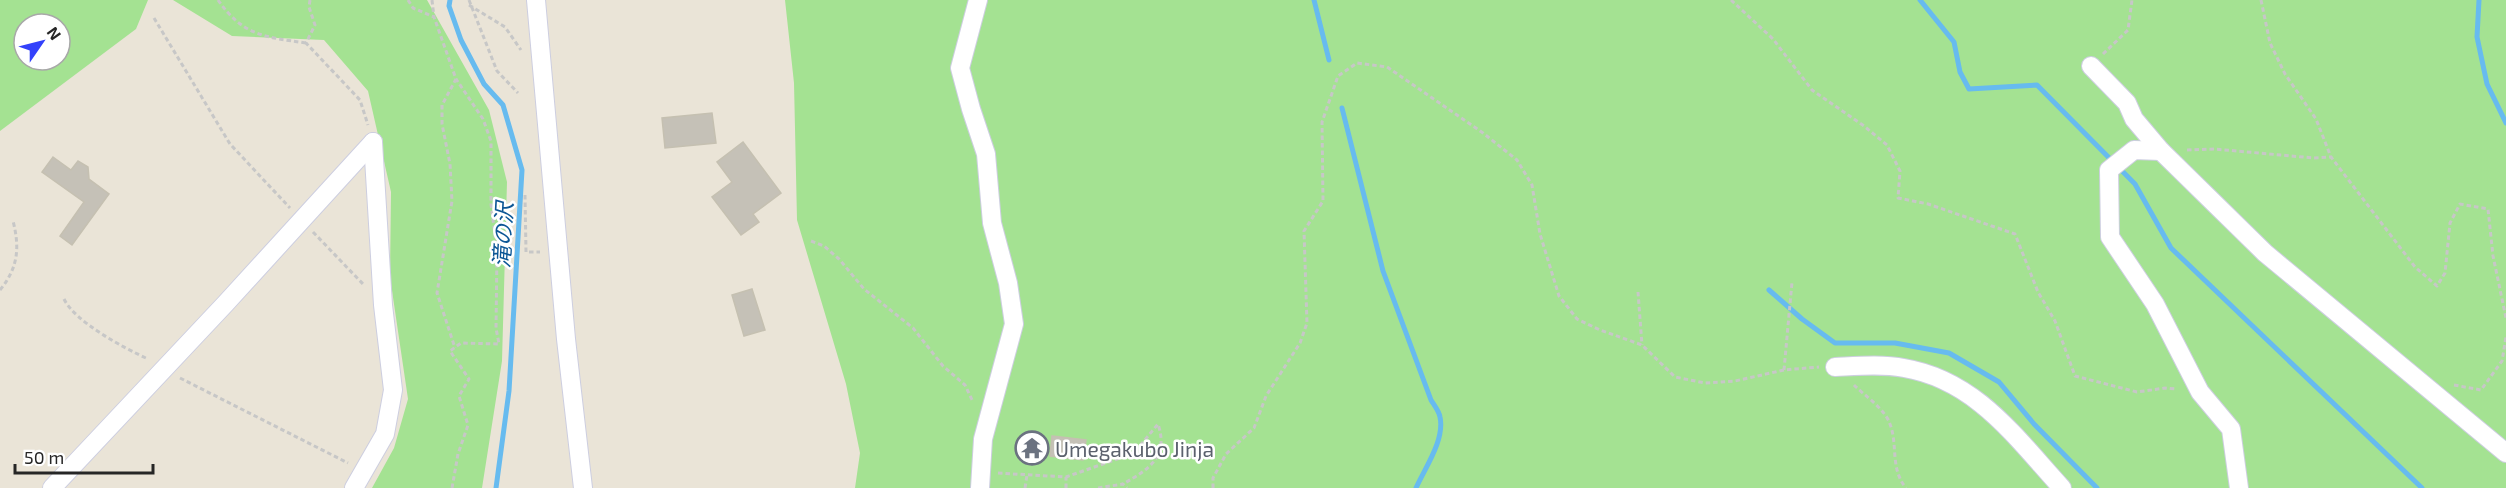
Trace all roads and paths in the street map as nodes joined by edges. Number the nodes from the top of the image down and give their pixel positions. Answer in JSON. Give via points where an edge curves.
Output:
{"nodes":[{"id":1,"x":218,"y":0,"type":"edge"},
{"id":2,"x":310,"y":0,"type":"edge"},
{"id":3,"x":408,"y":0,"type":"edge"},
{"id":4,"x":432,"y":0,"type":"edge"},
{"id":5,"x":469,"y":0,"type":"edge"},
{"id":6,"x":536,"y":0,"type":"edge"},
{"id":7,"x":978,"y":0,"type":"edge"},
{"id":8,"x":1731,"y":0,"type":"edge"},
{"id":9,"x":2132,"y":0,"type":"edge"},
{"id":10,"x":2261,"y":0,"type":"edge"},
{"id":11,"x":469,"y":5,"type":"junction"},
{"id":12,"x":434,"y":17,"type":"junction"},
{"id":13,"x":154,"y":18,"type":"dead end"},
{"id":14,"x":306,"y":44,"type":"junction"},
{"id":15,"x":521,"y":51,"type":"dead end"},
{"id":16,"x":2091,"y":66,"type":"joint"},
{"id":17,"x":456,"y":80,"type":"junction"},
{"id":18,"x":518,"y":93,"type":"dead end"},
{"id":19,"x":373,"y":142,"type":"junction"},
{"id":20,"x":2161,"y":151,"type":"junction"},
{"id":21,"x":2331,"y":157,"type":"junction"},
{"id":22,"x":525,"y":195,"type":"dead end"},
{"id":23,"x":302,"y":220,"type":"junction"},
{"id":24,"x":12,"y":221,"type":"dead end"},
{"id":25,"x":811,"y":240,"type":"dead end"},
{"id":26,"x":559,"y":253,"type":"junction"},
{"id":27,"x":1792,"y":282,"type":"dead end"},
{"id":28,"x":0,"y":290,"type":"edge"},
{"id":29,"x":1638,"y":292,"type":"dead end"},
{"id":30,"x":64,"y":299,"type":"dead end"},
{"id":31,"x":383,"y":305,"type":"junction"},
{"id":32,"x":2506,"y":318,"type":"edge"},
{"id":33,"x":2506,"y":337,"type":"edge"},
{"id":34,"x":1642,"y":345,"type":"junction"},
{"id":35,"x":455,"y":348,"type":"junction"},
{"id":36,"x":166,"y":367,"type":"junction"},
{"id":37,"x":1835,"y":367,"type":"junction"},
{"id":38,"x":1784,"y":370,"type":"junction"},
{"id":39,"x":2449,"y":384,"type":"dead end"},
{"id":40,"x":2200,"y":392,"type":"junction"},
{"id":41,"x":987,"y":423,"type":"junction"},
{"id":42,"x":2506,"y":453,"type":"edge"},
{"id":43,"x":364,"y":471,"type":"junction"},
{"id":44,"x":1027,"y":475,"type":"junction"},
{"id":45,"x":1066,"y":477,"type":"junction"},
{"id":46,"x":981,"y":480,"type":"edge"},
{"id":47,"x":1123,"y":484,"type":"junction"},
{"id":48,"x":52,"y":488,"type":"edge"},
{"id":49,"x":354,"y":488,"type":"edge"},
{"id":50,"x":452,"y":488,"type":"edge"},
{"id":51,"x":582,"y":488,"type":"edge"},
{"id":52,"x":1025,"y":488,"type":"edge"},
{"id":53,"x":1066,"y":488,"type":"edge"},
{"id":54,"x":1098,"y":488,"type":"edge"},
{"id":55,"x":1127,"y":488,"type":"edge"},
{"id":56,"x":1213,"y":488,"type":"edge"},
{"id":57,"x":1906,"y":488,"type":"edge"},
{"id":58,"x":2062,"y":488,"type":"edge"},
{"id":59,"x":2239,"y":488,"type":"edge"}],
"edges":[{"from":1,"to":14,"type":"path","via":[[250,32]]},
{"from":2,"to":14,"type":"path","via":[[315,26]]},
{"from":3,"to":12,"type":"path","via":[[413,8]]},
{"from":4,"to":12,"type":"path"},
{"from":5,"to":11,"type":"path"},
{"from":6,"to":26,"type":"street"},
{"from":7,"to":41,"type":"street","via":[[960,68],[986,154],[992,223],[1014,324]]},
{"from":8,"to":40,"type":"path","via":[[1773,39],[1812,90],[1887,145],[1900,171],[1898,198],[1928,204],[2015,234],[2075,376],[2137,392],[2164,388]]},
{"from":9,"to":16,"type":"path","via":[[2128,30]]},
{"from":10,"to":21,"type":"path","via":[[2270,43],[2285,74],[2316,118]]},
{"from":11,"to":15,"type":"path","via":[[504,27]]},
{"from":11,"to":18,"type":"path","via":[[497,71]]},
{"from":12,"to":17,"type":"path"},
{"from":13,"to":23,"type":"path","via":[[230,144]]},
{"from":14,"to":19,"type":"path","via":[[360,100]]},
{"from":16,"to":20,"type":"street","via":[[2127,102],[2134,119]]},
{"from":17,"to":35,"type":"path","via":[[442,105],[452,201],[437,293]]},
{"from":17,"to":35,"type":"path","via":[[483,119],[490,141],[499,344],[461,343]]},
{"from":19,"to":23,"type":"street"},
{"from":19,"to":31,"type":"street"},
{"from":20,"to":21,"type":"path","via":[[2214,149]]},
{"from":20,"to":40,"type":"street","via":[[2134,150],[2109,170],[2110,237],[2155,304]]},
{"from":20,"to":42,"type":"street","via":[[2265,253]]},
{"from":21,"to":32,"type":"path","via":[[2415,267],[2437,286],[2445,273],[2450,223],[2460,204],[2488,209]]},
{"from":22,"to":26,"type":"path","via":[[526,252]]},
{"from":23,"to":31,"type":"path"},
{"from":23,"to":36,"type":"street"},
{"from":24,"to":28,"type":"path","via":[[18,244],[16,264]]},
{"from":25,"to":41,"type":"path","via":[[824,246],[864,289],[913,328],[943,366],[965,385]]},
{"from":26,"to":51,"type":"street"},
{"from":27,"to":38,"type":"path"},
{"from":29,"to":34,"type":"path"},
{"from":30,"to":36,"type":"path","via":[[69,310],[122,347]]},
{"from":31,"to":43,"type":"street","via":[[393,390],[385,434]]},
{"from":33,"to":39,"type":"path","via":[[2502,361],[2481,390]]},
{"from":34,"to":38,"type":"path","via":[[1675,377],[1705,383]]},
{"from":34,"to":56,"type":"path","via":[[1578,319],[1559,296],[1539,234],[1532,184],[1517,159],[1387,67],[1357,63],[1338,76],[1322,122],[1323,201],[1304,231],[1307,323],[1300,343],[1266,396],[1254,428],[1226,454],[1213,478]]},
{"from":35,"to":50,"type":"path","via":[[450,351],[469,379],[459,396],[468,425]]},
{"from":36,"to":43,"type":"path","via":[[184,381]]},
{"from":36,"to":48,"type":"street"},
{"from":37,"to":38,"type":"path"},
{"from":37,"to":57,"type":"path","via":[[1886,417],[1895,464]]},
{"from":37,"to":58,"type":"street","via":[[1903,368],[1937,376],[1968,392],[1991,411]]},
{"from":40,"to":59,"type":"street","via":[[2231,429]]},
{"from":41,"to":46,"type":"street","via":[[982,439]]},
{"from":43,"to":49,"type":"street"},
{"from":44,"to":45,"type":"path"},
{"from":44,"to":46,"type":"path"},
{"from":44,"to":52,"type":"path"},
{"from":45,"to":47,"type":"path","via":[[1134,453],[1158,424],[1162,438],[1153,463]]},
{"from":45,"to":53,"type":"path"},
{"from":47,"to":54,"type":"path"},
{"from":47,"to":55,"type":"path"}]}
